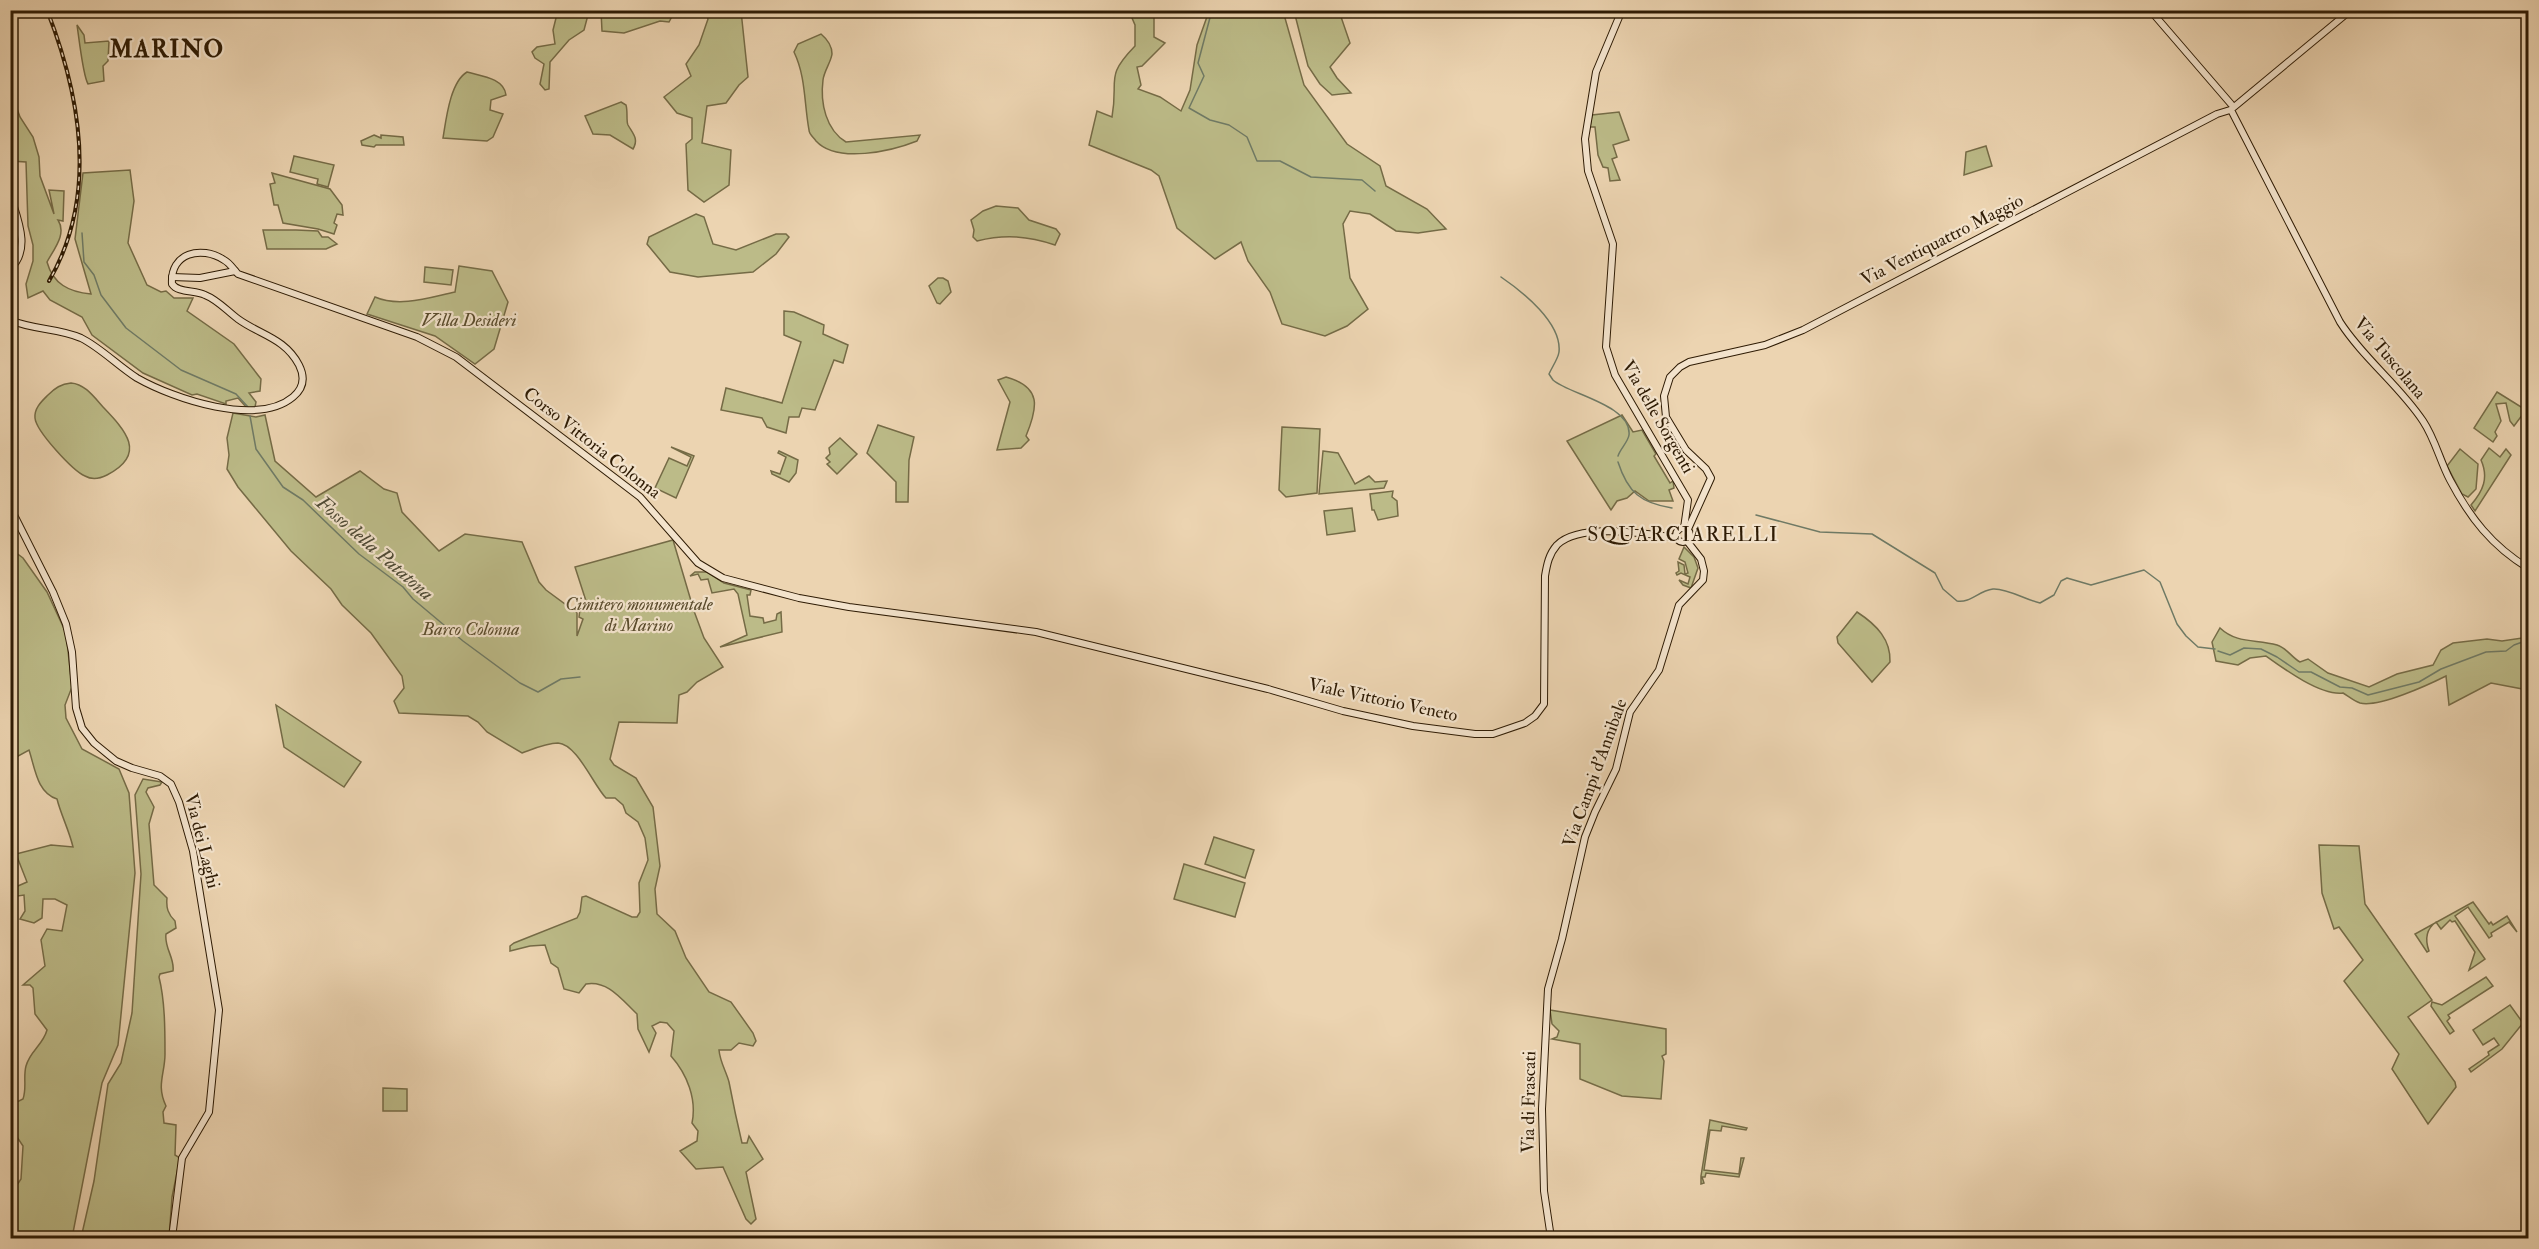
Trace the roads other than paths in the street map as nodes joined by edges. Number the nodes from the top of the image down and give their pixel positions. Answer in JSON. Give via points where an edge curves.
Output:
{"nodes":[{"id":1,"x":1622,"y":10,"type":"edge"},
{"id":2,"x":2150,"y":10,"type":"edge"},
{"id":3,"x":2351,"y":10,"type":"edge"},
{"id":4,"x":2230,"y":108,"type":"junction"},
{"id":5,"x":10,"y":194,"type":"edge"},
{"id":6,"x":10,"y":269,"type":"edge"},
{"id":7,"x":235,"y":271,"type":"junction"},
{"id":8,"x":172,"y":277,"type":"junction"},
{"id":9,"x":10,"y":320,"type":"edge"},
{"id":10,"x":10,"y":507,"type":"edge"},
{"id":11,"x":1686,"y":529,"type":"junction"},
{"id":12,"x":1677,"y":538,"type":"junction"},
{"id":13,"x":1687,"y":541,"type":"junction"},
{"id":14,"x":2529,"y":568,"type":"edge"},
{"id":15,"x":1036,"y":632,"type":"joint"},
{"id":16,"x":1554,"y":966,"type":"joint"},
{"id":17,"x":172,"y":1239,"type":"edge"},
{"id":18,"x":1551,"y":1239,"type":"edge"}],
"edges":[{"from":1,"to":11,"type":"main road","name":"Via delle Sorgenti","via":[[1596,72],[1585,139],[1588,171],[1614,247],[1607,357],[1688,500]]},
{"from":2,"to":4,"type":"main road","name":"Via Tuscolana"},
{"from":3,"to":4,"type":"main road","name":"Via Ventiquattro Maggio"},
{"from":4,"to":11,"type":"main road","name":"Via Ventiquattro Maggio","via":[[1803,330],[1765,345],[1689,362],[1674,372],[1665,389],[1665,415],[1687,452],[1711,478]]},
{"from":4,"to":14,"type":"main road","name":"Via Tuscolana","via":[[2324,294],[2351,339],[2424,421],[2450,480],[2479,526],[2501,550]]},
{"from":5,"to":6,"type":"main road","via":[[22,247],[19,259]]},
{"from":7,"to":8,"type":"main road","via":[[200,278]]},
{"from":7,"to":8,"type":"main road","name":"Corso Vittoria Colonna","via":[[215,255],[194,254],[183,256],[174,265]]},
{"from":7,"to":15,"type":"main road","name":"Corso Vittoria Colonna","via":[[415,336],[456,357],[640,497],[698,563],[723,578],[849,607]]},
{"from":8,"to":9,"type":"main road","via":[[176,289],[208,296],[287,348],[299,364],[303,380],[297,394],[273,409],[253,411],[208,404],[152,386],[81,338]]},
{"from":10,"to":17,"type":"main road","name":"Via dei Laghi","via":[[65,621],[72,652],[76,708],[84,731],[116,761],[168,781],[179,802],[193,851],[219,1010],[210,1110],[182,1157]]},
{"from":11,"to":12,"type":"main road","via":[[1677,531]]},
{"from":11,"to":13,"type":"main road","via":[[1690,536]]},
{"from":12,"to":13,"type":"main road"},
{"from":12,"to":15,"type":"main road","name":"Viale Vittorio Veneto","via":[[1588,532],[1558,544],[1549,558],[1545,576],[1544,704],[1526,723],[1493,734],[1413,726],[1343,711],[1258,686]]},
{"from":13,"to":16,"type":"main road","name":"Via Campi d'Annibale","via":[[1702,562],[1703,580],[1679,605],[1660,668],[1630,712],[1618,766],[1585,837]]},
{"from":16,"to":18,"type":"main road","name":"Via di Frascati","via":[[1546,1005],[1542,1109],[1544,1191]]}]}
